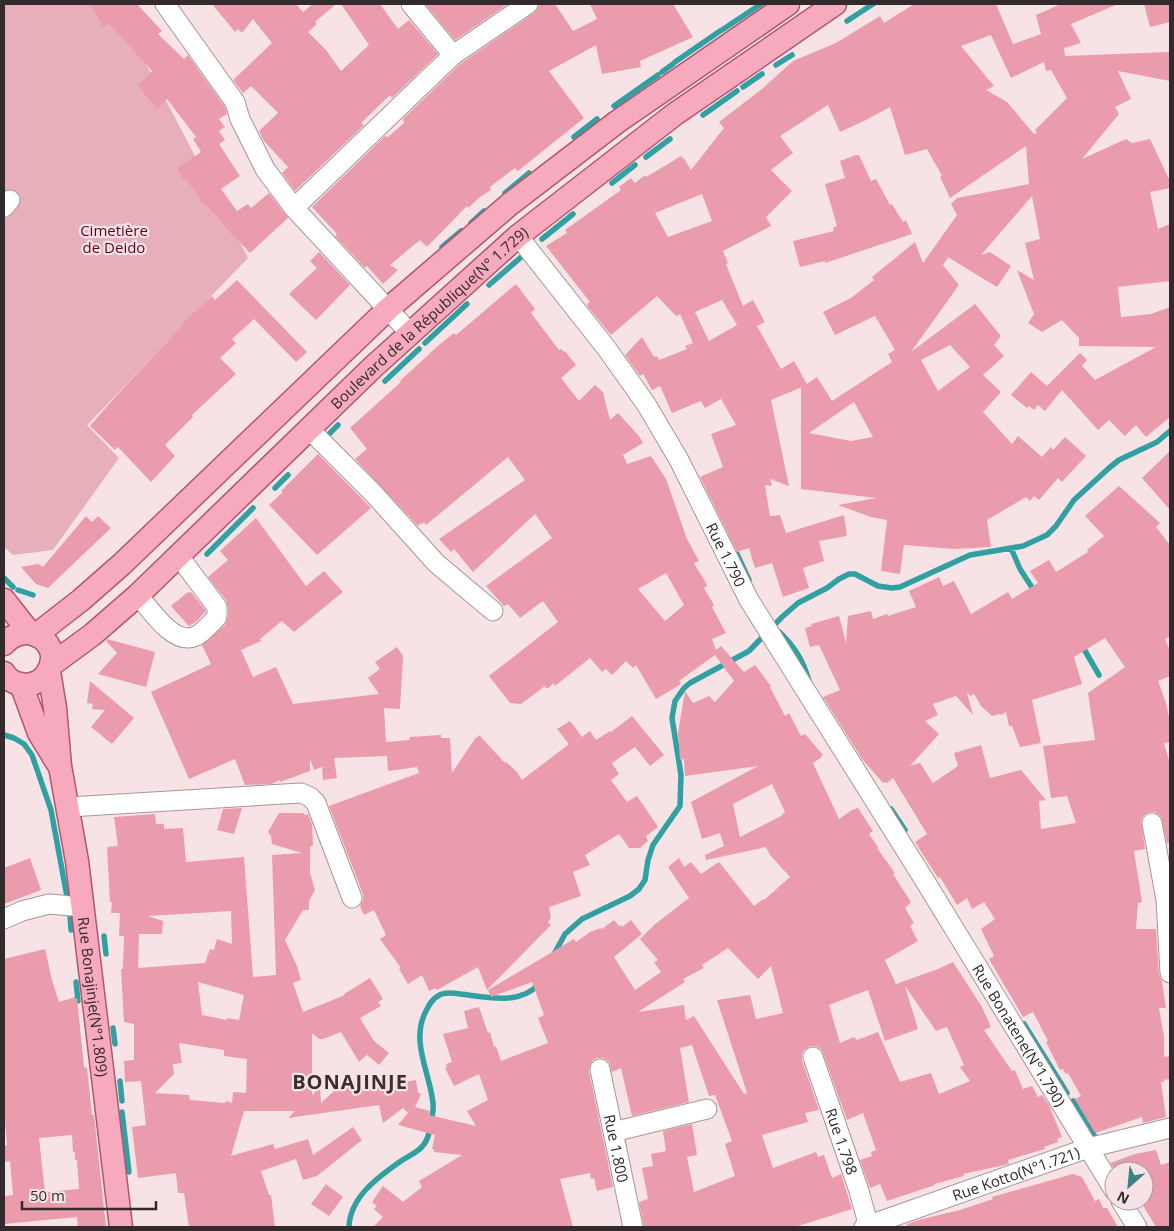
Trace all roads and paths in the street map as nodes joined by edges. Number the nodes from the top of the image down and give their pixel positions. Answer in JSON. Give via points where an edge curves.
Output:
{"nodes":[{"id":1,"x":411,"y":4,"type":"edge"},
{"id":2,"x":528,"y":4,"type":"edge"},
{"id":3,"x":788,"y":4,"type":"edge"},
{"id":4,"x":835,"y":4,"type":"edge"},
{"id":5,"x":169,"y":5,"type":"edge"},
{"id":6,"x":453,"y":56,"type":"junction"},
{"id":7,"x":294,"y":208,"type":"junction"},
{"id":8,"x":518,"y":236,"type":"junction"},
{"id":9,"x":388,"y":309,"type":"junction"},
{"id":10,"x":409,"y":332,"type":"junction"},
{"id":11,"x":310,"y":429,"type":"junction"},
{"id":12,"x":178,"y":555,"type":"junction"},
{"id":13,"x":138,"y":595,"type":"junction"},
{"id":14,"x":4,"y":600,"type":"edge"},
{"id":15,"x":494,"y":611,"type":"dead end"},
{"id":16,"x":33,"y":634,"type":"junction"},
{"id":17,"x":4,"y":643,"type":"edge"},
{"id":18,"x":50,"y":668,"type":"junction"},
{"id":19,"x":12,"y":685,"type":"edge"},
{"id":20,"x":60,"y":766,"type":"junction"},
{"id":21,"x":69,"y":807,"type":"junction"},
{"id":22,"x":1152,"y":823,"type":"dead end"},
{"id":23,"x":925,"y":881,"type":"joint"},
{"id":24,"x":352,"y":898,"type":"dead end"},
{"id":25,"x":83,"y":907,"type":"junction"},
{"id":26,"x":4,"y":919,"type":"edge"},
{"id":27,"x":1170,"y":973,"type":"edge"},
{"id":28,"x":814,"y":1057,"type":"dead end"},
{"id":29,"x":600,"y":1069,"type":"dead end"},
{"id":30,"x":708,"y":1109,"type":"dead end"},
{"id":31,"x":1170,"y":1128,"type":"edge"},
{"id":32,"x":613,"y":1132,"type":"junction"},
{"id":33,"x":1088,"y":1148,"type":"junction"},
{"id":34,"x":1104,"y":1174,"type":"edge"},
{"id":35,"x":1127,"y":1211,"type":"edge"},
{"id":36,"x":121,"y":1227,"type":"edge"},
{"id":37,"x":633,"y":1227,"type":"edge"},
{"id":38,"x":868,"y":1227,"type":"edge"},
{"id":39,"x":1137,"y":1227,"type":"edge"}],
"edges":[{"from":1,"to":6,"type":"street"},
{"from":2,"to":6,"type":"street"},
{"from":3,"to":9,"type":"main road","name":"Boulevard de la République(N° 1.729)","via":[[617,122],[510,204]]},
{"from":4,"to":8,"type":"main road","name":"Boulevard de la République(N° 1.729)","via":[[675,114]]},
{"from":5,"to":7,"type":"street","via":[[235,102],[265,169]]},
{"from":6,"to":7,"type":"street"},
{"from":7,"to":9,"type":"street"},
{"from":8,"to":10,"type":"main road","name":"Boulevard de la République(N° 1.729)"},
{"from":8,"to":23,"type":"street","name":"Rue 1.790","via":[[646,404],[679,460],[749,600]]},
{"from":9,"to":10,"type":"street"},
{"from":9,"to":16,"type":"main road","name":"Boulevard de la République(N° 1.729)","via":[[122,564],[81,600]]},
{"from":10,"to":11,"type":"main road","name":"Boulevard de la République(N° 1.729)"},
{"from":11,"to":12,"type":"main road","name":"Boulevard de la République(N° 1.729)"},
{"from":11,"to":15,"type":"street","via":[[436,563]]},
{"from":12,"to":13,"type":"main road","name":"Boulevard de la République(N° 1.729)"},
{"from":12,"to":13,"type":"street","via":[[217,606],[218,617],[196,636],[185,638],[172,633]]},
{"from":13,"to":18,"type":"main road","name":"Boulevard de la République(N° 1.729)"},
{"from":14,"to":16,"type":"main road","name":"Rue Bonajinje(N°1.809)"},
{"from":16,"to":17,"type":"main road","name":"Boulevard de la République(N° 1.729)","via":[[16,634]]},
{"from":16,"to":18,"type":"main road","name":"Rue Bonajinje(N°1.809)","via":[[48,644],[52,657]]},
{"from":18,"to":19,"type":"main road","name":"Boulevard de la République(N° 1.729)","via":[[34,684]]},
{"from":18,"to":20,"type":"main road","name":"Rue Bonajinje(N°1.809)"},
{"from":19,"to":20,"type":"main road","name":"Rue Bonajinje(N°1.809)"},
{"from":20,"to":21,"type":"main road","name":"Rue Bonajinje(N°1.809)"},
{"from":21,"to":24,"type":"street","via":[[301,793],[316,803]]},
{"from":21,"to":25,"type":"main road","name":"Rue Bonajinje(N°1.809)"},
{"from":22,"to":27,"type":"street","via":[[1166,900]]},
{"from":23,"to":33,"type":"street","name":"Rue Bonatene(N°1.790)"},
{"from":25,"to":26,"type":"street","via":[[49,904]]},
{"from":25,"to":36,"type":"main road","name":"Rue Bonajinje(N°1.809)"},
{"from":28,"to":38,"type":"street","name":"Rue 1.798"},
{"from":29,"to":32,"type":"street","name":"Rue 1.800"},
{"from":30,"to":32,"type":"street"},
{"from":31,"to":33,"type":"street","name":"Rue Kotto(N°1.721)"},
{"from":32,"to":37,"type":"street","name":"Rue 1.800"},
{"from":33,"to":34,"type":"street","name":"Rue Bonatene(N°1.790)"},
{"from":33,"to":38,"type":"street","name":"Rue Kotto(N°1.721)"},
{"from":35,"to":39,"type":"street"}]}
